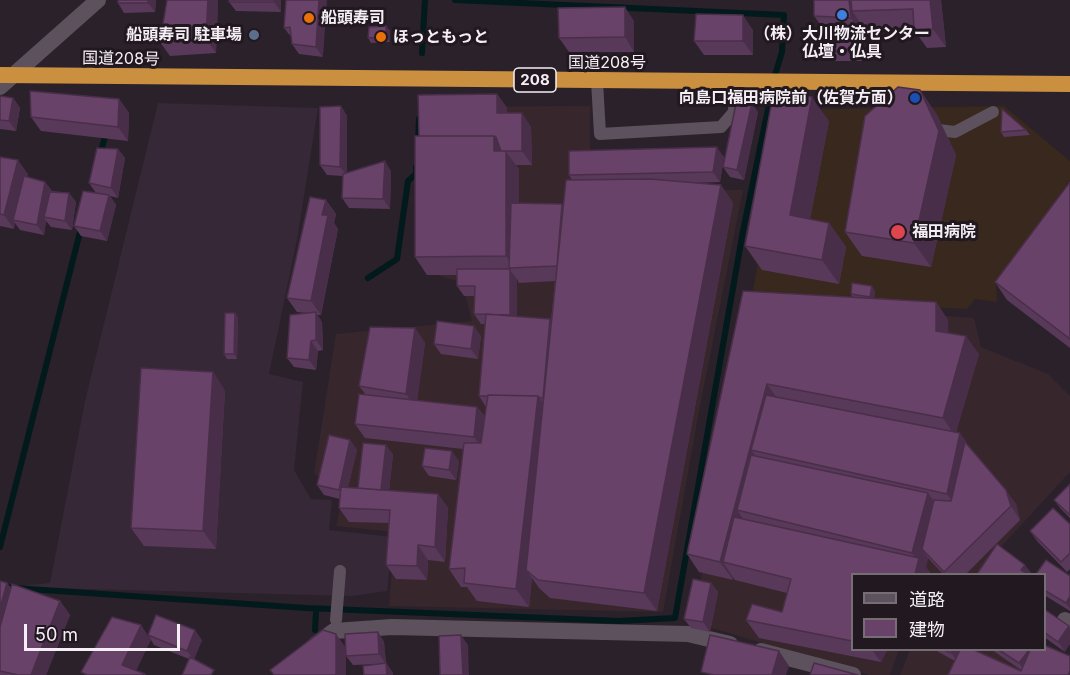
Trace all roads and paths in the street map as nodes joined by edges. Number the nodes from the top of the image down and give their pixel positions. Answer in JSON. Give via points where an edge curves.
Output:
{"nodes":[{"id":1,"x":98,"y":0,"type":"edge"},
{"id":2,"x":7,"y":75,"type":"edge"},
{"id":3,"x":597,"y":81,"type":"junction"},
{"id":4,"x":735,"y":81,"type":"junction"},
{"id":5,"x":874,"y":83,"type":"junction"},
{"id":6,"x":1070,"y":84,"type":"edge"},
{"id":7,"x":0,"y":87,"type":"edge"},
{"id":8,"x":993,"y":112,"type":"dead end"},
{"id":9,"x":895,"y":126,"type":"edge"},
{"id":10,"x":915,"y":128,"type":"edge"},
{"id":11,"x":340,"y":571,"type":"dead end"},
{"id":12,"x":336,"y":620,"type":"dead end"},
{"id":13,"x":301,"y":656,"type":"edge"},
{"id":14,"x":853,"y":675,"type":"edge"}],
"edges":[{"from":1,"to":2,"type":"street"},
{"from":2,"to":3,"type":"highway","name":"国道208号","number":"208"},
{"from":2,"to":7,"type":"street"},
{"from":3,"to":4,"type":"highway","name":"国道208号","number":"208"},
{"from":3,"to":4,"type":"lane","via":[[600,134],[721,127],[734,112]]},
{"from":4,"to":5,"type":"highway","name":"国道208号","number":"208"},
{"from":5,"to":6,"type":"highway","name":"国道208号","number":"208"},
{"from":5,"to":9,"type":"lane"},
{"from":8,"to":10,"type":"lane","via":[[955,132]]},
{"from":11,"to":12,"type":"lane"},
{"from":13,"to":14,"type":"street","via":[[334,632],[392,627],[688,634]]}]}
